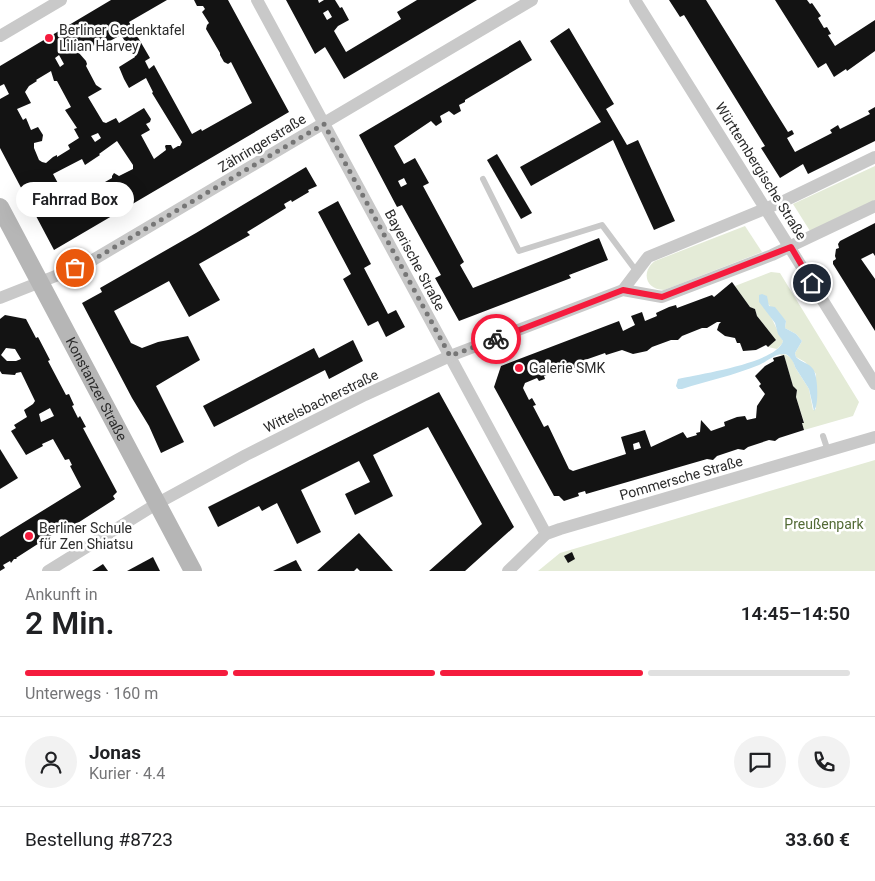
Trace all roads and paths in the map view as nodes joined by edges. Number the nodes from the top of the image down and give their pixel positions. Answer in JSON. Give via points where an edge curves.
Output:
{"nodes":[{"id":1,"x":61,"y":0,"type":"edge"},
{"id":2,"x":257,"y":0,"type":"edge"},
{"id":3,"x":532,"y":0,"type":"edge"},
{"id":4,"x":635,"y":0,"type":"edge"},
{"id":5,"x":0,"y":36,"type":"edge"},
{"id":6,"x":324,"y":124,"type":"junction"},
{"id":7,"x":875,"y":158,"type":"edge"},
{"id":8,"x":483,"y":179,"type":"dead end"},
{"id":9,"x":875,"y":206,"type":"edge"},
{"id":10,"x":0,"y":207,"type":"edge"},
{"id":11,"x":767,"y":209,"type":"junction"},
{"id":12,"x":791,"y":247,"type":"junction"},
{"id":13,"x":637,"y":272,"type":"junction"},
{"id":14,"x":40,"y":283,"type":"junction"},
{"id":15,"x":623,"y":290,"type":"junction"},
{"id":16,"x":0,"y":298,"type":"edge"},
{"id":17,"x":450,"y":356,"type":"junction"},
{"id":18,"x":875,"y":384,"type":"edge"},
{"id":19,"x":823,"y":436,"type":"dead end"},
{"id":20,"x":875,"y":437,"type":"edge"},
{"id":21,"x":828,"y":451,"type":"junction"},
{"id":22,"x":158,"y":503,"type":"junction"},
{"id":23,"x":546,"y":534,"type":"junction"},
{"id":24,"x":48,"y":571,"type":"edge"},
{"id":25,"x":193,"y":571,"type":"edge"},
{"id":26,"x":508,"y":571,"type":"edge"}],
"edges":[{"from":1,"to":5,"type":"street"},
{"from":2,"to":6,"type":"street","name":"Bayerische Straße"},
{"from":3,"to":6,"type":"street","name":"Zähringerstraße"},
{"from":4,"to":11,"type":"street","name":"Württembergische Straße"},
{"from":6,"to":14,"type":"street","name":"Zähringerstraße","via":[[86,264]]},
{"from":6,"to":17,"type":"street","name":"Bayerische Straße"},
{"from":7,"to":11,"type":"street"},
{"from":8,"to":13,"type":"lane","via":[[519,251],[602,225]]},
{"from":9,"to":12,"type":"street"},
{"from":10,"to":14,"type":"main road","name":"Konstanzer Straße"},
{"from":11,"to":12,"type":"street","name":"Württembergische Straße"},
{"from":11,"to":13,"type":"street","via":[[648,258]]},
{"from":12,"to":15,"type":"street","via":[[662,297]]},
{"from":12,"to":18,"type":"street","name":"Württembergische Straße"},
{"from":13,"to":15,"type":"street"},
{"from":14,"to":16,"type":"street","name":"Zähringerstraße"},
{"from":14,"to":22,"type":"main road","name":"Konstanzer Straße"},
{"from":15,"to":17,"type":"street","name":"Wittelsbacherstraße"},
{"from":17,"to":22,"type":"street","name":"Wittelsbacherstraße","via":[[365,394]]},
{"from":17,"to":23,"type":"street","name":"Bayerische Straße"},
{"from":19,"to":21,"type":"lane"},
{"from":20,"to":21,"type":"street","name":"Pommersche Straße"},
{"from":21,"to":23,"type":"street","name":"Pommersche Straße"},
{"from":22,"to":24,"type":"street","name":"Wittelsbacherstraße"},
{"from":22,"to":25,"type":"main road","name":"Konstanzer Straße"},
{"from":23,"to":26,"type":"street","name":"Pommersche Straße"}]}
